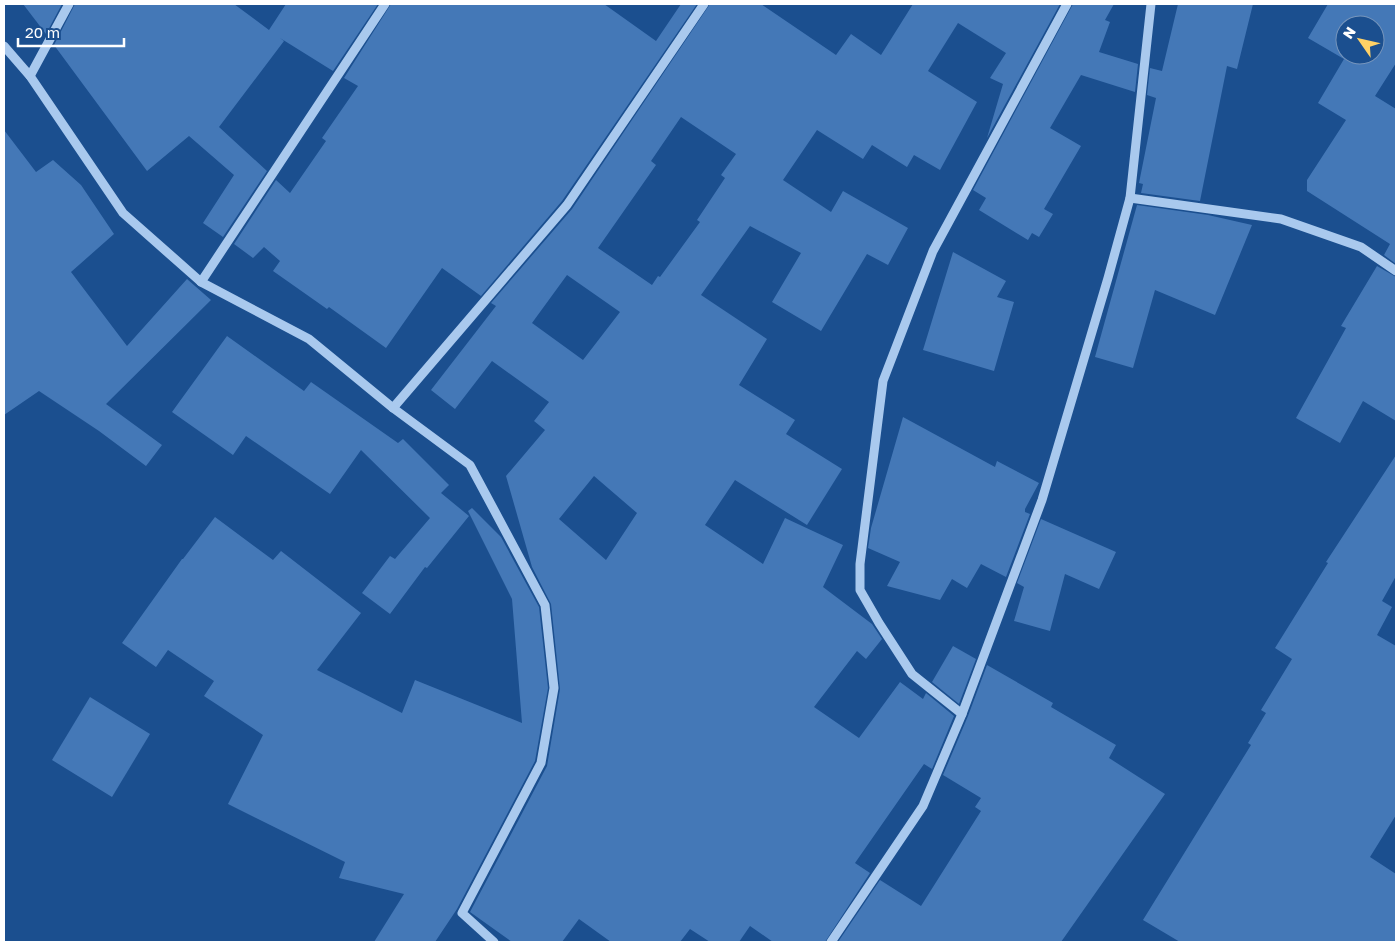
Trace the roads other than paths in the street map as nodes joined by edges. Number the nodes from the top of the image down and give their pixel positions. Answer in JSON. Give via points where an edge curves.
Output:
{"nodes":[{"id":1,"x":69,"y":4,"type":"edge"},
{"id":2,"x":385,"y":4,"type":"edge"},
{"id":3,"x":704,"y":4,"type":"edge"},
{"id":4,"x":1067,"y":4,"type":"edge"},
{"id":5,"x":1151,"y":4,"type":"edge"},
{"id":6,"x":4,"y":46,"type":"edge"},
{"id":7,"x":30,"y":76,"type":"junction"},
{"id":8,"x":1130,"y":198,"type":"junction"},
{"id":9,"x":1396,"y":271,"type":"edge"},
{"id":10,"x":201,"y":282,"type":"junction"},
{"id":11,"x":393,"y":408,"type":"junction"},
{"id":12,"x":962,"y":714,"type":"junction"},
{"id":13,"x":494,"y":942,"type":"edge"},
{"id":14,"x":831,"y":942,"type":"edge"}],
"edges":[{"from":1,"to":7,"type":"street"},
{"from":2,"to":10,"type":"street"},
{"from":3,"to":11,"type":"street","via":[[567,205]]},
{"from":4,"to":12,"type":"street","via":[[933,251],[883,381],[860,564],[860,590],[912,674]]},
{"from":5,"to":8,"type":"street"},
{"from":6,"to":7,"type":"street"},
{"from":7,"to":10,"type":"street","via":[[123,213]]},
{"from":8,"to":9,"type":"street","via":[[1281,219],[1361,247]]},
{"from":8,"to":12,"type":"street","via":[[1042,500]]},
{"from":10,"to":11,"type":"street","via":[[309,339]]},
{"from":11,"to":13,"type":"street","via":[[470,465],[546,605],[554,688],[541,763],[462,913]]},
{"from":12,"to":14,"type":"street","via":[[924,806]]}]}
